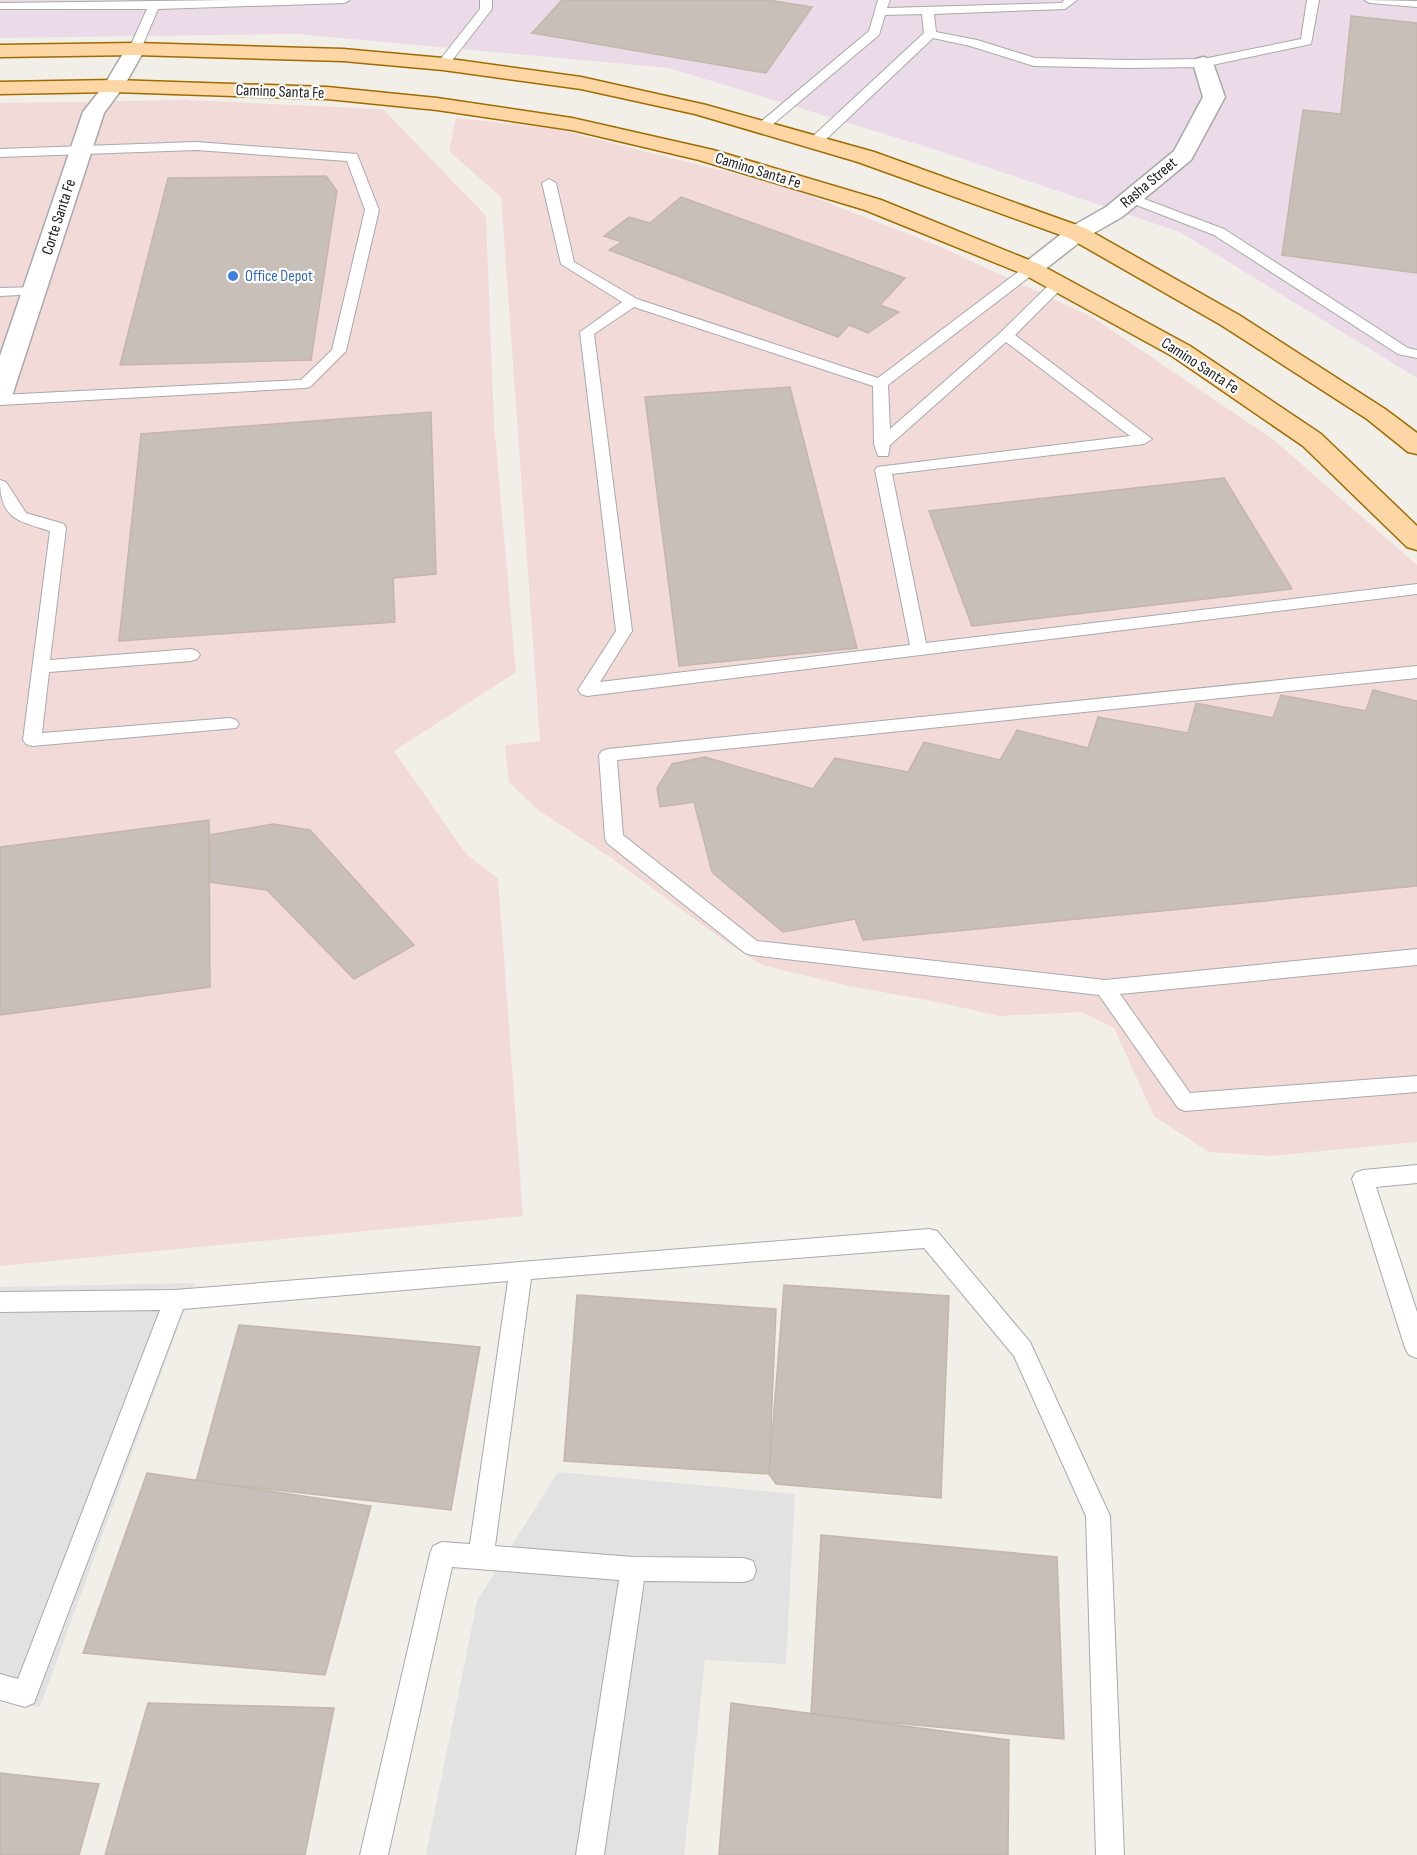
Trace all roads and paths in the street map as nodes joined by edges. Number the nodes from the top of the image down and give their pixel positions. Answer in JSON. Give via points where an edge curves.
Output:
{"nodes":[{"id":1,"x":344,"y":0,"type":"edge"},
{"id":2,"x":486,"y":0,"type":"edge"},
{"id":3,"x":1071,"y":0,"type":"edge"},
{"id":4,"x":1313,"y":0,"type":"edge"},
{"id":5,"x":1370,"y":0,"type":"edge"},
{"id":6,"x":1417,"y":4,"type":"edge"},
{"id":7,"x":0,"y":6,"type":"edge"},
{"id":8,"x":154,"y":6,"type":"junction"},
{"id":9,"x":882,"y":6,"type":"edge"},
{"id":10,"x":928,"y":10,"type":"junction"},
{"id":11,"x":930,"y":34,"type":"junction"},
{"id":12,"x":135,"y":50,"type":"junction"},
{"id":13,"x":0,"y":51,"type":"edge"},
{"id":14,"x":1203,"y":63,"type":"junction"},
{"id":15,"x":443,"y":64,"type":"junction"},
{"id":16,"x":114,"y":86,"type":"junction"},
{"id":17,"x":0,"y":88,"type":"edge"},
{"id":18,"x":762,"y":127,"type":"junction"},
{"id":19,"x":815,"y":142,"type":"junction"},
{"id":20,"x":81,"y":150,"type":"junction"},
{"id":21,"x":0,"y":153,"type":"edge"},
{"id":22,"x":549,"y":183,"type":"dead end"},
{"id":23,"x":1131,"y":198,"type":"junction"},
{"id":24,"x":1077,"y":233,"type":"junction"},
{"id":25,"x":1031,"y":268,"type":"junction"},
{"id":26,"x":1058,"y":284,"type":"junction"},
{"id":27,"x":34,"y":291,"type":"junction"},
{"id":28,"x":0,"y":292,"type":"edge"},
{"id":29,"x":632,"y":302,"type":"junction"},
{"id":30,"x":1006,"y":335,"type":"junction"},
{"id":31,"x":1417,"y":354,"type":"edge"},
{"id":32,"x":880,"y":384,"type":"junction"},
{"id":33,"x":0,"y":393,"type":"edge"},
{"id":34,"x":0,"y":400,"type":"edge"},
{"id":35,"x":882,"y":444,"type":"junction"},
{"id":36,"x":1417,"y":446,"type":"edge"},
{"id":37,"x":883,"y":470,"type":"junction"},
{"id":38,"x":1,"y":491,"type":"edge"},
{"id":39,"x":1417,"y":541,"type":"edge"},
{"id":40,"x":1417,"y":589,"type":"edge"},
{"id":41,"x":919,"y":649,"type":"junction"},
{"id":42,"x":191,"y":655,"type":"dead end"},
{"id":43,"x":41,"y":667,"type":"junction"},
{"id":44,"x":1417,"y":672,"type":"edge"},
{"id":45,"x":230,"y":724,"type":"dead end"},
{"id":46,"x":1417,"y":957,"type":"edge"},
{"id":47,"x":1105,"y":988,"type":"junction"},
{"id":48,"x":1417,"y":1084,"type":"edge"},
{"id":49,"x":1417,"y":1174,"type":"edge"},
{"id":50,"x":521,"y":1270,"type":"junction"},
{"id":51,"x":175,"y":1300,"type":"junction"},
{"id":52,"x":0,"y":1302,"type":"edge"},
{"id":53,"x":1417,"y":1348,"type":"edge"},
{"id":54,"x":481,"y":1557,"type":"junction"},
{"id":55,"x":633,"y":1569,"type":"junction"},
{"id":56,"x":744,"y":1570,"type":"dead end"},
{"id":57,"x":0,"y":1687,"type":"edge"},
{"id":58,"x":374,"y":1855,"type":"edge"},
{"id":59,"x":590,"y":1855,"type":"edge"},
{"id":60,"x":1110,"y":1855,"type":"edge"}],
"edges":[{"from":1,"to":8,"type":"lane"},
{"from":2,"to":15,"type":"lane","via":[[486,9]]},
{"from":3,"to":10,"type":"lane","via":[[1065,6]]},
{"from":4,"to":14,"type":"lane","via":[[1307,41]]},
{"from":5,"to":6,"type":"lane"},
{"from":7,"to":8,"type":"lane"},
{"from":8,"to":12,"type":"lane"},
{"from":9,"to":10,"type":"lane"},
{"from":9,"to":18,"type":"lane","via":[[875,32]]},
{"from":10,"to":11,"type":"lane"},
{"from":11,"to":14,"type":"lane","via":[[1034,62]]},
{"from":11,"to":19,"type":"lane"},
{"from":12,"to":13,"type":"main road","name":"Camino Santa Fe"},
{"from":12,"to":15,"type":"main road","name":"Camino Santa Fe","via":[[343,55]]},
{"from":12,"to":16,"type":"street","name":"Corte Santa Fe"},
{"from":14,"to":23,"type":"street","name":"Rasha Street","via":[[1214,97],[1183,155]]},
{"from":15,"to":18,"type":"main road","name":"Camino Santa Fe","via":[[580,83]]},
{"from":16,"to":17,"type":"main road","name":"Camino Santa Fe"},
{"from":16,"to":20,"type":"street","name":"Corte Santa Fe","via":[[94,112]]},
{"from":16,"to":25,"type":"main road","name":"Camino Santa Fe","via":[[327,93],[573,124],[705,155],[873,205]]},
{"from":18,"to":19,"type":"main road","name":"Camino Santa Fe"},
{"from":19,"to":24,"type":"main road","name":"Camino Santa Fe"},
{"from":20,"to":21,"type":"lane"},
{"from":20,"to":27,"type":"street","name":"Corte Santa Fe"},
{"from":20,"to":34,"type":"lane","via":[[196,146],[352,157],[372,210],[339,351],[305,384]]},
{"from":22,"to":29,"type":"lane","via":[[568,264]]},
{"from":23,"to":24,"type":"street","name":"Rasha Street"},
{"from":23,"to":31,"type":"lane","via":[[1219,232],[1403,351]]},
{"from":24,"to":25,"type":"street","name":"Rasha Street"},
{"from":24,"to":36,"type":"main road","name":"Camino Santa Fe","via":[[1230,320],[1376,414]]},
{"from":25,"to":26,"type":"main road","name":"Camino Santa Fe"},
{"from":25,"to":32,"type":"lane"},
{"from":26,"to":30,"type":"lane"},
{"from":26,"to":39,"type":"main road","name":"Camino Santa Fe","via":[[1181,351],[1312,440]]},
{"from":27,"to":28,"type":"lane"},
{"from":27,"to":33,"type":"street","name":"Corte Santa Fe"},
{"from":29,"to":32,"type":"lane"},
{"from":29,"to":41,"type":"lane","via":[[587,332],[624,631],[587,690]]},
{"from":30,"to":35,"type":"lane"},
{"from":30,"to":37,"type":"lane","via":[[1144,439]]},
{"from":32,"to":35,"type":"lane"},
{"from":35,"to":37,"type":"lane"},
{"from":37,"to":41,"type":"lane"},
{"from":38,"to":43,"type":"lane","via":[[20,516],[58,528]]},
{"from":40,"to":41,"type":"lane"},
{"from":42,"to":43,"type":"lane"},
{"from":43,"to":45,"type":"lane","via":[[32,740]]},
{"from":44,"to":47,"type":"lane","via":[[608,755],[614,838],[752,948]]},
{"from":46,"to":47,"type":"lane"},
{"from":47,"to":48,"type":"lane","via":[[1185,1102]]},
{"from":49,"to":53,"type":"lane","via":[[1363,1179]]},
{"from":50,"to":51,"type":"lane"},
{"from":50,"to":54,"type":"lane"},
{"from":50,"to":60,"type":"lane","via":[[929,1238],[1022,1349],[1098,1516]]},
{"from":51,"to":52,"type":"lane"},
{"from":51,"to":57,"type":"lane","via":[[25,1694]]},
{"from":54,"to":55,"type":"lane"},
{"from":54,"to":58,"type":"lane","via":[[442,1554]]},
{"from":55,"to":56,"type":"lane"},
{"from":55,"to":59,"type":"lane"}]}
